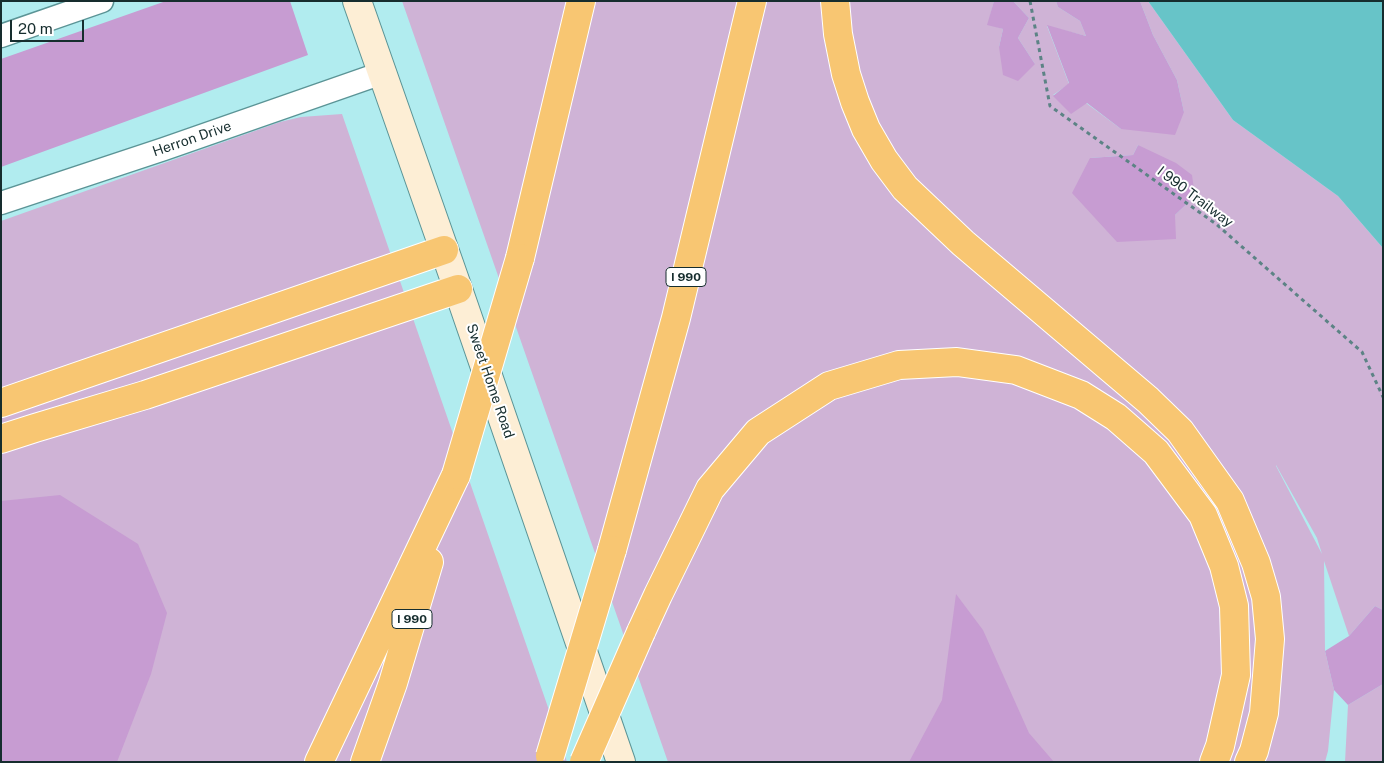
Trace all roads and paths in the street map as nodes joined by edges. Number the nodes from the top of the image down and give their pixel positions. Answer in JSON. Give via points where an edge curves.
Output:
{"nodes":[{"id":1,"x":102,"y":1,"type":"edge"},
{"id":2,"x":357,"y":1,"type":"edge"},
{"id":3,"x":581,"y":1,"type":"edge"},
{"id":4,"x":752,"y":1,"type":"edge"},
{"id":5,"x":835,"y":1,"type":"edge"},
{"id":6,"x":1030,"y":1,"type":"edge"},
{"id":7,"x":1,"y":36,"type":"edge"},
{"id":8,"x":382,"y":73,"type":"junction"},
{"id":9,"x":1,"y":203,"type":"edge"},
{"id":10,"x":444,"y":250,"type":"junction"},
{"id":11,"x":458,"y":289,"type":"junction"},
{"id":12,"x":1383,"y":397,"type":"edge"},
{"id":13,"x":1,"y":403,"type":"edge"},
{"id":14,"x":1,"y":439,"type":"edge"},
{"id":15,"x":456,"y":475,"type":"junction"},
{"id":16,"x":550,"y":759,"type":"edge"},
{"id":17,"x":319,"y":762,"type":"edge"},
{"id":18,"x":366,"y":762,"type":"edge"},
{"id":19,"x":584,"y":762,"type":"edge"},
{"id":20,"x":622,"y":762,"type":"edge"},
{"id":21,"x":1214,"y":762,"type":"edge"},
{"id":22,"x":1249,"y":762,"type":"edge"}],
"edges":[{"from":1,"to":7,"type":"street"},
{"from":2,"to":8,"type":"main road","name":"Sweet Home Road"},
{"from":3,"to":15,"type":"highway","number":"I 990","bridge":true,"via":[[520,258]]},
{"from":4,"to":16,"type":"highway","number":"I 990","bridge":true,"via":[[676,318]]},
{"from":5,"to":22,"type":"highway","via":[[838,34],[855,102],[866,129],[904,188],[1148,400],[1180,432],[1230,501],[1256,563],[1266,597],[1270,639],[1264,713]]},
{"from":6,"to":12,"type":"path","name":"I 990 Trailway","via":[[1050,106],[1224,230],[1362,352]]},
{"from":8,"to":9,"type":"street","name":"Herron Drive"},
{"from":8,"to":10,"type":"main road","name":"Sweet Home Road"},
{"from":10,"to":11,"type":"main road","name":"Sweet Home Road"},
{"from":10,"to":13,"type":"highway"},
{"from":11,"to":14,"type":"highway","via":[[146,395]]},
{"from":11,"to":20,"type":"main road","name":"Sweet Home Road"},
{"from":15,"to":17,"type":"highway"},
{"from":15,"to":18,"type":"highway","number":"I 990"},
{"from":19,"to":21,"type":"highway","bridge":true,"via":[[658,595],[710,489],[758,432],[828,386],[899,365],[956,362],[1016,370],[1081,395],[1116,417],[1156,452],[1203,515],[1224,566],[1234,606],[1236,675]]}]}
